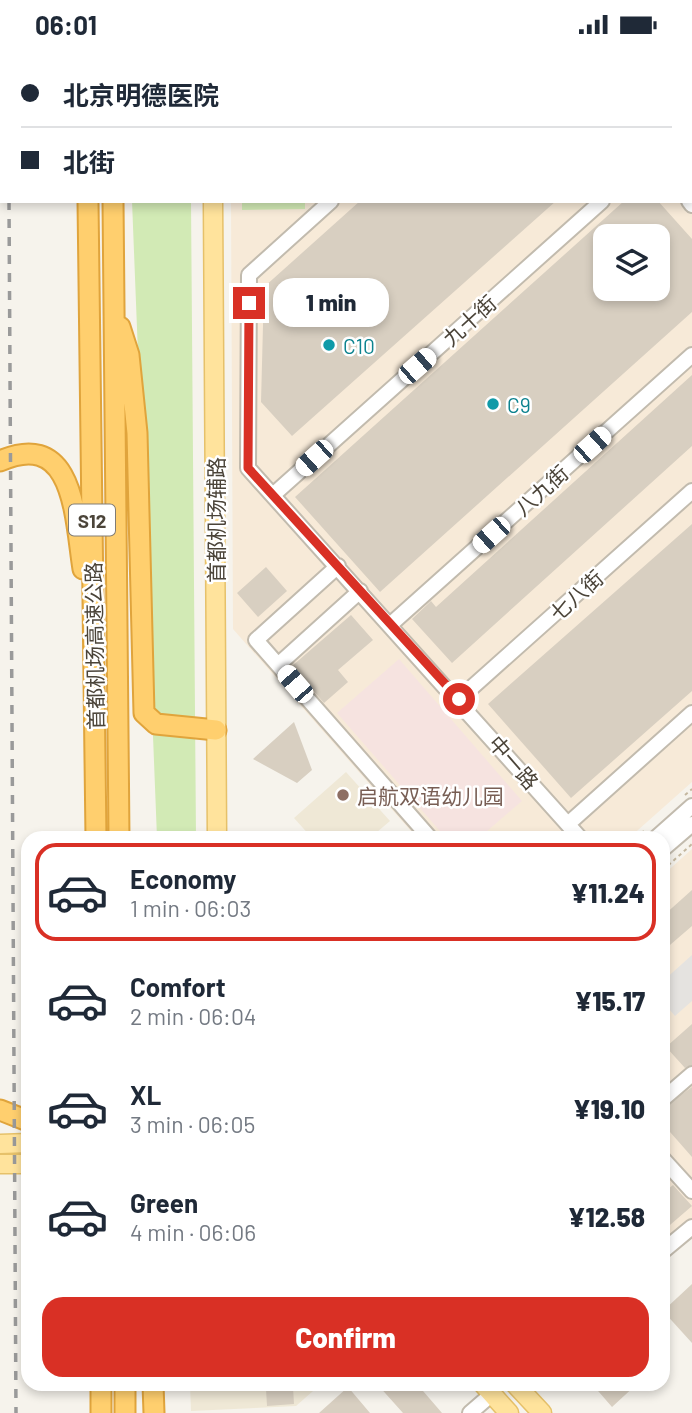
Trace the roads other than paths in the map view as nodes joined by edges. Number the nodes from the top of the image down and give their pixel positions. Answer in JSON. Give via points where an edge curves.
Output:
{"nodes":[{"id":1,"x":88,"y":203,"type":"edge"},
{"id":2,"x":113,"y":203,"type":"edge"},
{"id":3,"x":213,"y":203,"type":"edge"},
{"id":4,"x":329,"y":203,"type":"edge"},
{"id":5,"x":600,"y":203,"type":"edge"},
{"id":6,"x":114,"y":304,"type":"junction"},
{"id":7,"x":692,"y":355,"type":"edge"},
{"id":8,"x":0,"y":461,"type":"edge"},
{"id":9,"x":692,"y":491,"type":"edge"},
{"id":10,"x":273,"y":495,"type":"junction"},
{"id":11,"x":338,"y":566,"type":"junction"},
{"id":12,"x":360,"y":591,"type":"junction"},
{"id":13,"x":390,"y":625,"type":"junction"},
{"id":14,"x":94,"y":650,"type":"junction"},
{"id":15,"x":278,"y":665,"type":"junction"},
{"id":16,"x":459,"y":699,"type":"junction"},
{"id":17,"x":692,"y":713,"type":"edge"},
{"id":18,"x":216,"y":730,"type":"junction"},
{"id":19,"x":692,"y":806,"type":"edge"},
{"id":20,"x":568,"y":824,"type":"junction"},
{"id":21,"x":692,"y":824,"type":"edge"},
{"id":22,"x":96,"y":831,"type":"edge"},
{"id":23,"x":119,"y":831,"type":"edge"},
{"id":24,"x":217,"y":831,"type":"edge"},
{"id":25,"x":424,"y":831,"type":"edge"},
{"id":26,"x":574,"y":831,"type":"edge"},
{"id":27,"x":664,"y":831,"type":"edge"},
{"id":28,"x":670,"y":843,"type":"edge"},
{"id":29,"x":692,"y":1074,"type":"edge"},
{"id":30,"x":670,"y":1093,"type":"edge"},
{"id":31,"x":0,"y":1110,"type":"edge"},
{"id":32,"x":21,"y":1118,"type":"edge"},
{"id":33,"x":21,"y":1143,"type":"edge"},
{"id":34,"x":0,"y":1144,"type":"edge"},
{"id":35,"x":0,"y":1164,"type":"edge"},
{"id":36,"x":21,"y":1164,"type":"edge"},
{"id":37,"x":670,"y":1167,"type":"edge"},
{"id":38,"x":692,"y":1191,"type":"edge"},
{"id":39,"x":691,"y":1230,"type":"edge"},
{"id":40,"x":670,"y":1246,"type":"edge"},
{"id":41,"x":125,"y":1391,"type":"edge"},
{"id":42,"x":153,"y":1391,"type":"edge"},
{"id":43,"x":486,"y":1391,"type":"edge"},
{"id":44,"x":489,"y":1391,"type":"edge"},
{"id":45,"x":522,"y":1391,"type":"edge"},
{"id":46,"x":125,"y":1413,"type":"edge"},
{"id":47,"x":153,"y":1413,"type":"edge"},
{"id":48,"x":470,"y":1413,"type":"edge"},
{"id":49,"x":509,"y":1413,"type":"edge"},
{"id":50,"x":542,"y":1413,"type":"edge"}],
"edges":[{"from":1,"to":14,"type":"highway","name":"首都机场高速公路","number":"S12"},
{"from":2,"to":6,"type":"highway","name":"首都机场高速公路","number":"S12"},
{"from":3,"to":18,"type":"main road","name":"首都机场辅路"},
{"from":4,"to":10,"type":"street","name":"中一路","via":[[249,275],[248,468]]},
{"from":5,"to":10,"type":"street","name":"九十街"},
{"from":6,"to":18,"type":"highway","via":[[129,355],[137,433],[144,713],[156,725]]},
{"from":6,"to":23,"type":"highway","name":"首都机场高速公路","number":"S12"},
{"from":7,"to":13,"type":"street","name":"八九街"},
{"from":8,"to":14,"type":"highway","via":[[35,453],[51,458],[62,471],[77,527]]},
{"from":9,"to":16,"type":"street","name":"七八街"},
{"from":10,"to":11,"type":"street","name":"中一路"},
{"from":11,"to":12,"type":"street","name":"中一路"},
{"from":11,"to":15,"type":"street","via":[[256,640]]},
{"from":12,"to":13,"type":"street","name":"中一路"},
{"from":12,"to":15,"type":"street"},
{"from":13,"to":16,"type":"street","name":"中一路"},
{"from":14,"to":22,"type":"highway","name":"首都机场高速公路","number":"S12"},
{"from":15,"to":25,"type":"street"},
{"from":16,"to":20,"type":"street","name":"中一路"},
{"from":17,"to":20,"type":"street"},
{"from":18,"to":24,"type":"main road","name":"首都机场辅路"},
{"from":19,"to":27,"type":"street"},
{"from":20,"to":26,"type":"street","name":"中一路"},
{"from":21,"to":28,"type":"street"},
{"from":29,"to":30,"type":"street"},
{"from":31,"to":32,"type":"highway"},
{"from":33,"to":34,"type":"main road"},
{"from":35,"to":36,"type":"main road"},
{"from":37,"to":38,"type":"street"},
{"from":39,"to":40,"type":"street"},
{"from":41,"to":46,"type":"highway"},
{"from":42,"to":47,"type":"highway"},
{"from":43,"to":48,"type":"street"},
{"from":44,"to":49,"type":"main road"},
{"from":45,"to":50,"type":"main road"}]}
